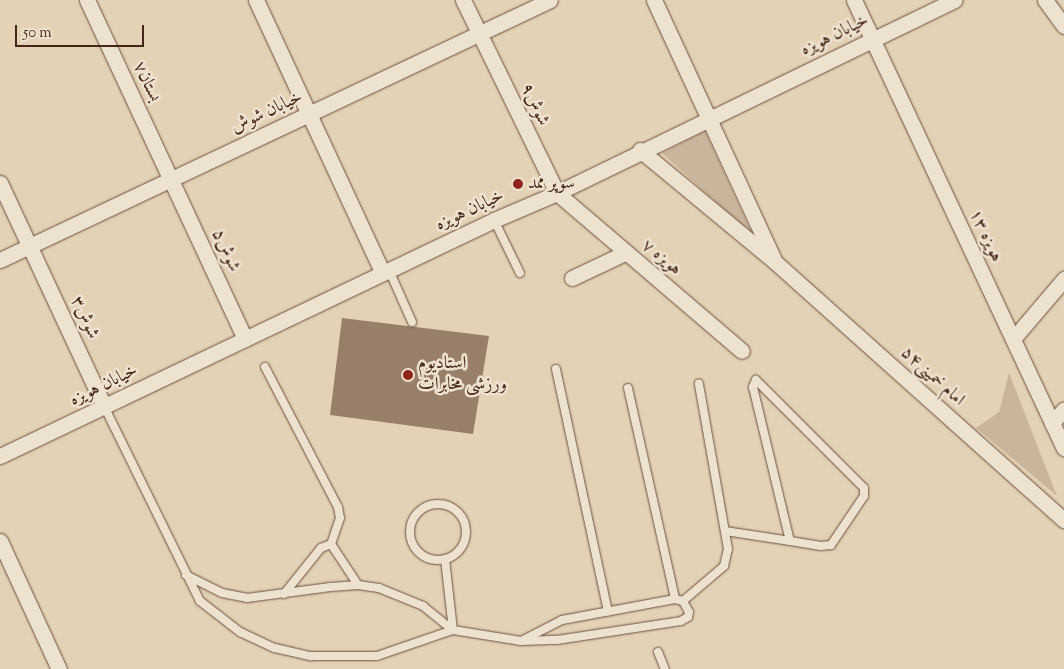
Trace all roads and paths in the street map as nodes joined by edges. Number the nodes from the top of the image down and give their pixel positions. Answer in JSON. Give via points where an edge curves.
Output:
{"nodes":[{"id":1,"x":87,"y":0,"type":"edge"},
{"id":2,"x":256,"y":0,"type":"edge"},
{"id":3,"x":463,"y":0,"type":"edge"},
{"id":4,"x":550,"y":0,"type":"edge"},
{"id":5,"x":654,"y":0,"type":"edge"},
{"id":6,"x":854,"y":0,"type":"edge"},
{"id":7,"x":955,"y":0,"type":"edge"},
{"id":8,"x":1045,"y":0,"type":"edge"},
{"id":9,"x":1064,"y":26,"type":"edge"},
{"id":10,"x":478,"y":34,"type":"junction"},
{"id":11,"x":872,"y":39,"type":"junction"},
{"id":12,"x":309,"y":114,"type":"junction"},
{"id":13,"x":708,"y":118,"type":"junction"},
{"id":14,"x":640,"y":150,"type":"junction"},
{"id":15,"x":171,"y":180,"type":"junction"},
{"id":16,"x":0,"y":183,"type":"edge"},
{"id":17,"x":557,"y":193,"type":"junction"},
{"id":18,"x":494,"y":220,"type":"junction"},
{"id":19,"x":29,"y":246,"type":"junction"},
{"id":20,"x":625,"y":253,"type":"junction"},
{"id":21,"x":0,"y":260,"type":"edge"},
{"id":22,"x":774,"y":262,"type":"junction"},
{"id":23,"x":386,"y":272,"type":"junction"},
{"id":24,"x":520,"y":273,"type":"dead end"},
{"id":25,"x":572,"y":278,"type":"dead end"},
{"id":26,"x":1064,"y":279,"type":"edge"},
{"id":27,"x":412,"y":322,"type":"dead end"},
{"id":28,"x":245,"y":339,"type":"junction"},
{"id":29,"x":1013,"y":339,"type":"junction"},
{"id":30,"x":742,"y":351,"type":"dead end"},
{"id":31,"x":265,"y":367,"type":"dead end"},
{"id":32,"x":556,"y":369,"type":"dead end"},
{"id":33,"x":699,"y":384,"type":"dead end"},
{"id":34,"x":628,"y":388,"type":"dead end"},
{"id":35,"x":104,"y":406,"type":"junction"},
{"id":36,"x":1064,"y":409,"type":"edge"},
{"id":37,"x":1052,"y":422,"type":"junction"},
{"id":38,"x":1064,"y":448,"type":"edge"},
{"id":39,"x":0,"y":456,"type":"edge"},
{"id":40,"x":1064,"y":520,"type":"edge"},
{"id":41,"x":725,"y":531,"type":"junction"},
{"id":42,"x":0,"y":541,"type":"edge"},
{"id":43,"x":790,"y":542,"type":"junction"},
{"id":44,"x":331,"y":544,"type":"junction"},
{"id":45,"x":445,"y":559,"type":"junction"},
{"id":46,"x":186,"y":575,"type":"junction"},
{"id":47,"x":358,"y":585,"type":"junction"},
{"id":48,"x":284,"y":594,"type":"junction"},
{"id":49,"x":675,"y":599,"type":"junction"},
{"id":50,"x":683,"y":601,"type":"junction"},
{"id":51,"x":608,"y":611,"type":"junction"},
{"id":52,"x":453,"y":630,"type":"junction"},
{"id":53,"x":521,"y":641,"type":"junction"},
{"id":54,"x":658,"y":652,"type":"dead end"},
{"id":55,"x":59,"y":669,"type":"edge"},
{"id":56,"x":665,"y":669,"type":"edge"}],
"edges":[{"from":1,"to":15,"type":"street","name":"بستان۷"},
{"from":2,"to":12,"type":"street"},
{"from":3,"to":10,"type":"street","name":"شوش۹"},
{"from":4,"to":10,"type":"street","name":"خیابان شوش"},
{"from":5,"to":13,"type":"street"},
{"from":6,"to":11,"type":"street","name":"هویزه ۱۳"},
{"from":7,"to":11,"type":"street","name":"خیابان هویزه"},
{"from":8,"to":9,"type":"street"},
{"from":10,"to":12,"type":"street","name":"خیابان شوش"},
{"from":10,"to":17,"type":"street","name":"شوش۹"},
{"from":11,"to":13,"type":"street","name":"خیابان هویزه"},
{"from":11,"to":29,"type":"street","name":"هویزه ۱۳"},
{"from":12,"to":15,"type":"street","name":"خیابان شوش"},
{"from":12,"to":23,"type":"street"},
{"from":13,"to":14,"type":"street","name":"خیابان هویزه"},
{"from":13,"to":22,"type":"street"},
{"from":14,"to":17,"type":"street","name":"خیابان هویزه"},
{"from":14,"to":22,"type":"street","name":"امام خمینی۵۴"},
{"from":15,"to":19,"type":"street","name":"خیابان شوش"},
{"from":15,"to":28,"type":"street","name":"شوش۵"},
{"from":16,"to":19,"type":"street","name":"شوش۳"},
{"from":17,"to":18,"type":"street","name":"خیابان هویزه"},
{"from":17,"to":20,"type":"street","name":"هویزه ۷"},
{"from":18,"to":23,"type":"street","name":"خیابان هویزه"},
{"from":18,"to":24,"type":"lane"},
{"from":19,"to":21,"type":"street","name":"خیابان شوش"},
{"from":19,"to":35,"type":"street","name":"شوش۳"},
{"from":20,"to":25,"type":"street"},
{"from":20,"to":30,"type":"street","name":"هویزه ۷"},
{"from":22,"to":40,"type":"street","name":"امام خمینی۵۴"},
{"from":23,"to":27,"type":"lane"},
{"from":23,"to":28,"type":"street","name":"خیابان هویزه"},
{"from":26,"to":29,"type":"street"},
{"from":28,"to":35,"type":"street","name":"خیابان هویزه"},
{"from":29,"to":37,"type":"street","name":"هویزه ۱۳"},
{"from":31,"to":44,"type":"lane","via":[[338,507],[340,518]]},
{"from":32,"to":51,"type":"lane"},
{"from":33,"to":41,"type":"lane"},
{"from":34,"to":49,"type":"lane"},
{"from":35,"to":39,"type":"street","name":"خیابان هویزه"},
{"from":35,"to":46,"type":"lane"},
{"from":36,"to":37,"type":"street"},
{"from":37,"to":38,"type":"street","name":"هویزه ۱۳"},
{"from":41,"to":43,"type":"lane"},
{"from":41,"to":50,"type":"lane","via":[[728,549],[724,566]]},
{"from":42,"to":55,"type":"street"},
{"from":43,"to":43,"type":"lane","via":[[753,387],[756,380],[864,488],[861,504],[836,542],[820,546]]},
{"from":44,"to":47,"type":"lane"},
{"from":44,"to":48,"type":"lane","via":[[321,548]]},
{"from":45,"to":45,"type":"lane","via":[[464,542],[465,525],[456,510],[431,504],[416,514],[410,530],[411,538],[427,558]]},
{"from":45,"to":52,"type":"lane"},
{"from":46,"to":48,"type":"lane","via":[[222,593],[238,597]]},
{"from":46,"to":52,"type":"lane","via":[[200,602],[240,632],[275,648],[311,656],[377,656]]},
{"from":47,"to":48,"type":"lane"},
{"from":47,"to":52,"type":"lane","via":[[379,588],[423,606]]},
{"from":49,"to":50,"type":"lane"},
{"from":49,"to":51,"type":"lane"},
{"from":50,"to":53,"type":"lane","via":[[689,612],[688,617],[681,621],[557,640]]},
{"from":51,"to":53,"type":"lane","via":[[562,620]]},
{"from":52,"to":53,"type":"lane"},
{"from":54,"to":56,"type":"lane"}]}
